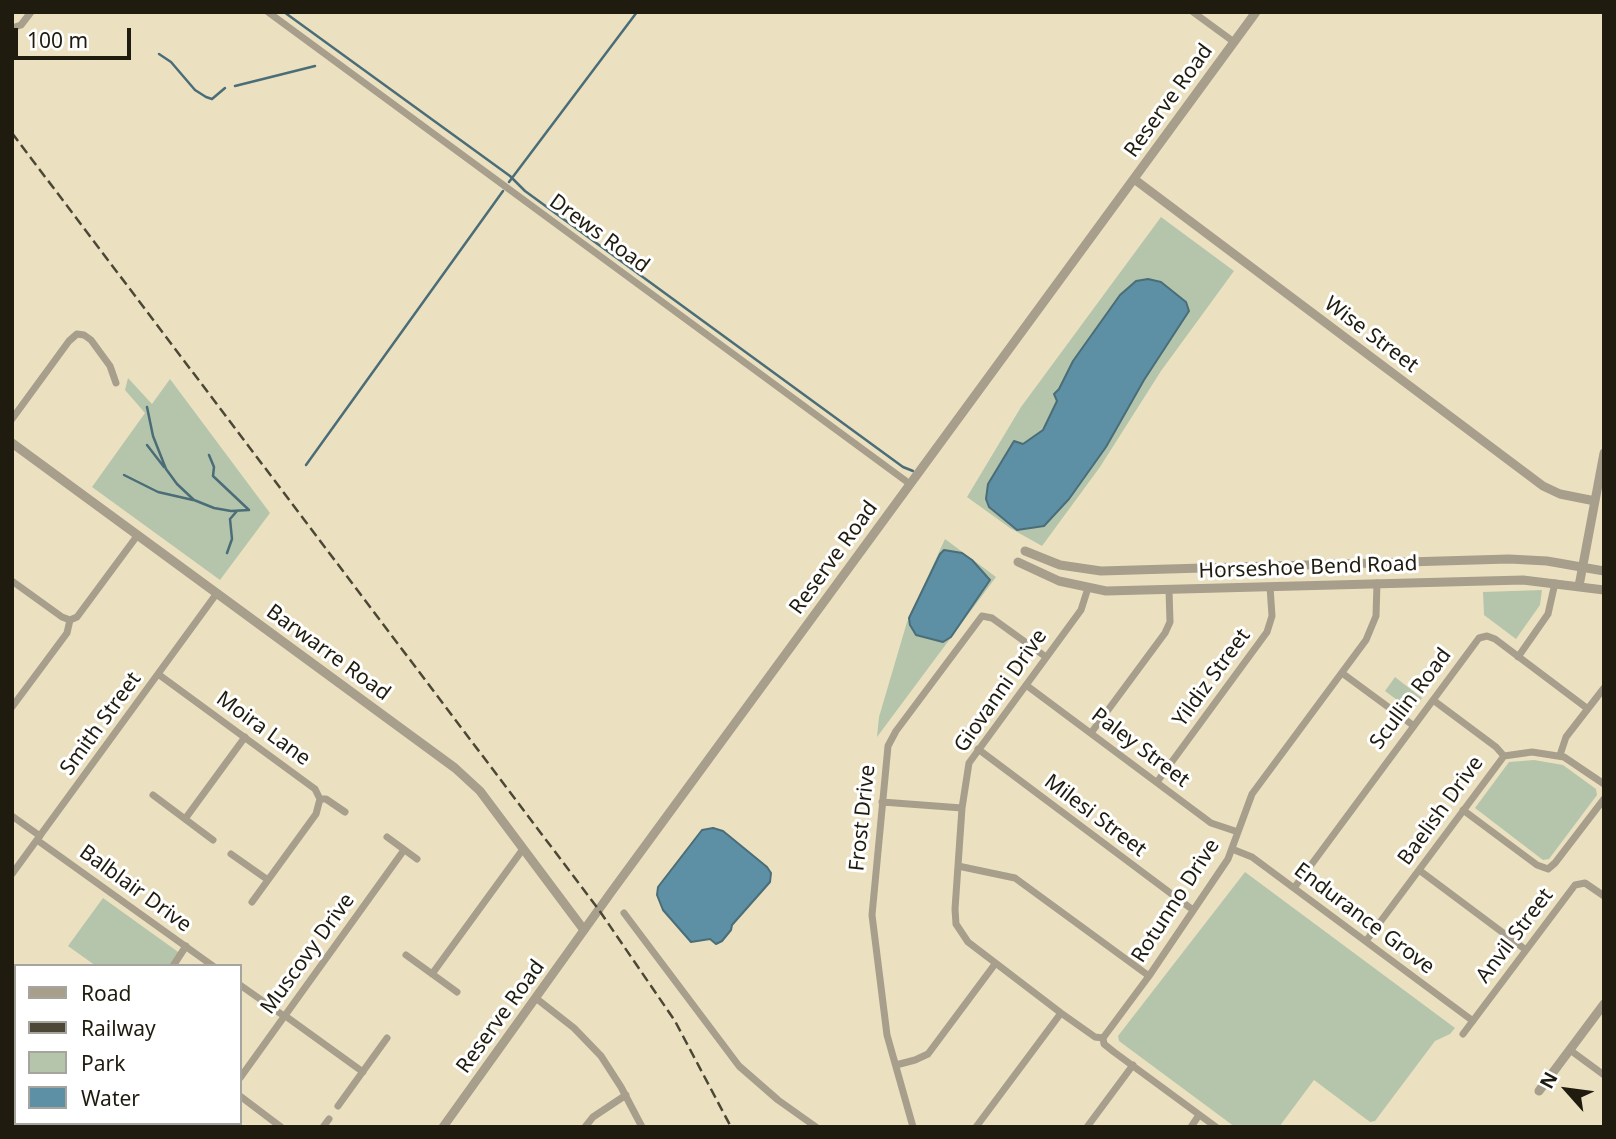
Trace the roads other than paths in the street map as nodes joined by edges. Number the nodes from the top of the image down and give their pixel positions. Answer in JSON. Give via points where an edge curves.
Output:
{"nodes":[{"id":1,"x":31,"y":12,"type":"edge"},
{"id":2,"x":268,"y":12,"type":"edge"},
{"id":3,"x":1193,"y":12,"type":"edge"},
{"id":4,"x":1256,"y":12,"type":"edge"},
{"id":5,"x":12,"y":28,"type":"edge"},
{"id":6,"x":1234,"y":42,"type":"junction"},
{"id":7,"x":1134,"y":179,"type":"junction"},
{"id":8,"x":116,"y":383,"type":"dead end"},
{"id":9,"x":12,"y":419,"type":"edge"},
{"id":10,"x":12,"y":443,"type":"edge"},
{"id":11,"x":1604,"y":453,"type":"edge"},
{"id":12,"x":910,"y":484,"type":"junction"},
{"id":13,"x":1595,"y":501,"type":"junction"},
{"id":14,"x":137,"y":536,"type":"junction"},
{"id":15,"x":1025,"y":551,"type":"dead end"},
{"id":16,"x":1018,"y":562,"type":"dead end"},
{"id":17,"x":1377,"y":563,"type":"junction"},
{"id":18,"x":1582,"y":567,"type":"junction"},
{"id":19,"x":1169,"y":570,"type":"junction"},
{"id":20,"x":1090,"y":571,"type":"junction"},
{"id":21,"x":1604,"y":571,"type":"edge"},
{"id":22,"x":12,"y":581,"type":"edge"},
{"id":23,"x":1377,"y":583,"type":"junction"},
{"id":24,"x":1555,"y":583,"type":"junction"},
{"id":25,"x":1579,"y":586,"type":"junction"},
{"id":26,"x":1270,"y":587,"type":"junction"},
{"id":27,"x":1087,"y":589,"type":"junction"},
{"id":28,"x":1169,"y":590,"type":"junction"},
{"id":29,"x":1604,"y":590,"type":"edge"},
{"id":30,"x":217,"y":593,"type":"junction"},
{"id":31,"x":70,"y":620,"type":"junction"},
{"id":32,"x":1046,"y":657,"type":"junction"},
{"id":33,"x":1518,"y":657,"type":"junction"},
{"id":34,"x":1342,"y":673,"type":"junction"},
{"id":35,"x":158,"y":674,"type":"junction"},
{"id":36,"x":1026,"y":685,"type":"junction"},
{"id":37,"x":1604,"y":688,"type":"edge"},
{"id":38,"x":1433,"y":700,"type":"junction"},
{"id":39,"x":12,"y":707,"type":"edge"},
{"id":40,"x":1588,"y":709,"type":"junction"},
{"id":41,"x":1414,"y":726,"type":"junction"},
{"id":42,"x":1091,"y":733,"type":"junction"},
{"id":43,"x":245,"y":737,"type":"junction"},
{"id":44,"x":978,"y":750,"type":"junction"},
{"id":45,"x":1560,"y":755,"type":"junction"},
{"id":46,"x":1504,"y":756,"type":"junction"},
{"id":47,"x":1157,"y":782,"type":"junction"},
{"id":48,"x":1604,"y":784,"type":"edge"},
{"id":49,"x":153,"y":795,"type":"dead end"},
{"id":50,"x":320,"y":799,"type":"junction"},
{"id":51,"x":1604,"y":799,"type":"edge"},
{"id":52,"x":882,"y":802,"type":"junction"},
{"id":53,"x":962,"y":808,"type":"junction"},
{"id":54,"x":1463,"y":810,"type":"junction"},
{"id":55,"x":345,"y":812,"type":"dead end"},
{"id":56,"x":12,"y":816,"type":"edge"},
{"id":57,"x":185,"y":819,"type":"junction"},
{"id":58,"x":1238,"y":832,"type":"junction"},
{"id":59,"x":387,"y":837,"type":"dead end"},
{"id":60,"x":39,"y":838,"type":"junction"},
{"id":61,"x":213,"y":840,"type":"dead end"},
{"id":62,"x":523,"y":849,"type":"junction"},
{"id":63,"x":1232,"y":849,"type":"junction"},
{"id":64,"x":404,"y":850,"type":"junction"},
{"id":65,"x":231,"y":854,"type":"dead end"},
{"id":66,"x":417,"y":859,"type":"dead end"},
{"id":67,"x":958,"y":866,"type":"junction"},
{"id":68,"x":1419,"y":870,"type":"junction"},
{"id":69,"x":12,"y":874,"type":"edge"},
{"id":70,"x":268,"y":880,"type":"junction"},
{"id":71,"x":1294,"y":888,"type":"junction"},
{"id":72,"x":1604,"y":896,"type":"edge"},
{"id":73,"x":252,"y":902,"type":"dead end"},
{"id":74,"x":1193,"y":910,"type":"junction"},
{"id":75,"x":624,"y":912,"type":"dead end"},
{"id":76,"x":584,"y":930,"type":"junction"},
{"id":77,"x":1366,"y":941,"type":"junction"},
{"id":78,"x":186,"y":946,"type":"junction"},
{"id":79,"x":1526,"y":950,"type":"junction"},
{"id":80,"x":406,"y":955,"type":"dead end"},
{"id":81,"x":174,"y":964,"type":"edge"},
{"id":82,"x":210,"y":964,"type":"edge"},
{"id":83,"x":995,"y":964,"type":"junction"},
{"id":84,"x":432,"y":974,"type":"junction"},
{"id":85,"x":1149,"y":976,"type":"junction"},
{"id":86,"x":242,"y":986,"type":"edge"},
{"id":87,"x":457,"y":992,"type":"dead end"},
{"id":88,"x":537,"y":999,"type":"junction"},
{"id":89,"x":1604,"y":1004,"type":"edge"},
{"id":90,"x":1061,"y":1013,"type":"junction"},
{"id":91,"x":284,"y":1016,"type":"junction"},
{"id":92,"x":1473,"y":1021,"type":"junction"},
{"id":93,"x":1463,"y":1034,"type":"dead end"},
{"id":94,"x":387,"y":1038,"type":"dead end"},
{"id":95,"x":1103,"y":1038,"type":"junction"},
{"id":96,"x":1570,"y":1050,"type":"junction"},
{"id":97,"x":896,"y":1065,"type":"junction"},
{"id":98,"x":1133,"y":1065,"type":"junction"},
{"id":99,"x":363,"y":1072,"type":"junction"},
{"id":100,"x":242,"y":1075,"type":"edge"},
{"id":101,"x":1604,"y":1075,"type":"edge"},
{"id":102,"x":1539,"y":1091,"type":"dead end"},
{"id":103,"x":626,"y":1096,"type":"junction"},
{"id":104,"x":242,"y":1098,"type":"edge"},
{"id":105,"x":338,"y":1106,"type":"dead end"},
{"id":106,"x":1199,"y":1115,"type":"junction"},
{"id":107,"x":329,"y":1119,"type":"dead end"},
{"id":108,"x":281,"y":1127,"type":"edge"},
{"id":109,"x":323,"y":1127,"type":"edge"},
{"id":110,"x":443,"y":1127,"type":"edge"},
{"id":111,"x":585,"y":1127,"type":"edge"},
{"id":112,"x":642,"y":1127,"type":"edge"},
{"id":113,"x":816,"y":1127,"type":"edge"},
{"id":114,"x":913,"y":1127,"type":"edge"},
{"id":115,"x":976,"y":1127,"type":"edge"},
{"id":116,"x":1087,"y":1127,"type":"edge"},
{"id":117,"x":1191,"y":1127,"type":"edge"},
{"id":118,"x":1216,"y":1127,"type":"edge"}],
"edges":[{"from":1,"to":5,"type":"street"},
{"from":2,"to":12,"type":"street","name":"Drews Road"},
{"from":3,"to":6,"type":"street"},
{"from":4,"to":6,"type":"street","name":"Reserve Road"},
{"from":6,"to":7,"type":"street","name":"Reserve Road"},
{"from":7,"to":12,"type":"street","name":"Reserve Road"},
{"from":7,"to":13,"type":"street","name":"Wise Street","via":[[1543,486]]},
{"from":8,"to":9,"type":"street","via":[[92,340],[77,334]]},
{"from":10,"to":14,"type":"street","name":"Barwarre Road"},
{"from":11,"to":13,"type":"street"},
{"from":12,"to":76,"type":"street","name":"Reserve Road"},
{"from":13,"to":18,"type":"street"},
{"from":14,"to":30,"type":"street","name":"Barwarre Road"},
{"from":14,"to":31,"type":"street","via":[[84,611]]},
{"from":15,"to":20,"type":"street","name":"Horseshoe Bend Road"},
{"from":16,"to":27,"type":"street","name":"Horseshoe Bend Road"},
{"from":17,"to":18,"type":"street","name":"Horseshoe Bend Road","via":[[1509,559]]},
{"from":17,"to":19,"type":"street","name":"Horseshoe Bend Road"},
{"from":17,"to":23,"type":"street"},
{"from":18,"to":21,"type":"street","name":"Horseshoe Bend Road"},
{"from":18,"to":25,"type":"street"},
{"from":19,"to":20,"type":"street","name":"Horseshoe Bend Road"},
{"from":19,"to":28,"type":"street"},
{"from":20,"to":27,"type":"street"},
{"from":22,"to":31,"type":"street"},
{"from":23,"to":24,"type":"street","name":"Horseshoe Bend Road"},
{"from":23,"to":26,"type":"street","name":"Horseshoe Bend Road"},
{"from":23,"to":34,"type":"street","name":"Rotunno Drive","via":[[1377,610],[1370,632]]},
{"from":24,"to":25,"type":"street","name":"Horseshoe Bend Road"},
{"from":24,"to":33,"type":"street","via":[[1546,617]]},
{"from":25,"to":29,"type":"street","name":"Horseshoe Bend Road"},
{"from":26,"to":28,"type":"street","name":"Horseshoe Bend Road"},
{"from":26,"to":47,"type":"street","name":"Yildiz Street","via":[[1269,629]]},
{"from":27,"to":28,"type":"street","name":"Horseshoe Bend Road"},
{"from":27,"to":32,"type":"street","name":"Giovanni Drive","via":[[1081,610]]},
{"from":28,"to":42,"type":"street","via":[[1167,630]]},
{"from":30,"to":35,"type":"street","name":"Smith Street"},
{"from":30,"to":62,"type":"street","name":"Barwarre Road","via":[[455,768],[480,791]]},
{"from":31,"to":39,"type":"street","via":[[67,633]]},
{"from":32,"to":36,"type":"street","name":"Giovanni Drive"},
{"from":32,"to":52,"type":"street","name":"Frost Drive","via":[[992,618],[980,618],[891,737]]},
{"from":33,"to":38,"type":"street","name":"Scullin Road","via":[[1495,639],[1482,637]]},
{"from":33,"to":40,"type":"street","name":"Scullin Road"},
{"from":34,"to":41,"type":"street"},
{"from":34,"to":58,"type":"street","name":"Rotunno Drive","via":[[1252,794]]},
{"from":35,"to":43,"type":"street","name":"Moira Lane"},
{"from":35,"to":60,"type":"street","name":"Smith Street"},
{"from":36,"to":42,"type":"street","name":"Paley Street"},
{"from":36,"to":44,"type":"street","name":"Giovanni Drive"},
{"from":37,"to":40,"type":"street"},
{"from":38,"to":41,"type":"street","name":"Scullin Road"},
{"from":38,"to":46,"type":"street"},
{"from":40,"to":45,"type":"street","via":[[1566,737]]},
{"from":41,"to":71,"type":"street","name":"Scullin Road"},
{"from":42,"to":47,"type":"street","name":"Paley Street"},
{"from":43,"to":50,"type":"street","name":"Moira Lane","via":[[315,789]]},
{"from":43,"to":57,"type":"street"},
{"from":44,"to":53,"type":"street","name":"Giovanni Drive","via":[[968,768]]},
{"from":44,"to":74,"type":"street","name":"Milesi Street"},
{"from":45,"to":46,"type":"street","name":"Baelish Drive"},
{"from":45,"to":48,"type":"street","name":"Baelish Drive"},
{"from":46,"to":54,"type":"street","name":"Baelish Drive"},
{"from":47,"to":58,"type":"street","name":"Paley Street","via":[[1211,822]]},
{"from":49,"to":57,"type":"street"},
{"from":50,"to":55,"type":"street","name":"Moira Lane"},
{"from":50,"to":70,"type":"street","via":[[316,814]]},
{"from":51,"to":54,"type":"street","via":[[1546,870]]},
{"from":52,"to":53,"type":"street"},
{"from":52,"to":97,"type":"street","name":"Frost Drive","via":[[872,915],[887,1035]]},
{"from":53,"to":67,"type":"street","name":"Giovanni Drive"},
{"from":54,"to":68,"type":"street","name":"Baelish Drive"},
{"from":56,"to":60,"type":"street","name":"Balblair Drive"},
{"from":57,"to":61,"type":"street"},
{"from":58,"to":63,"type":"street","name":"Rotunno Drive"},
{"from":59,"to":64,"type":"street"},
{"from":60,"to":69,"type":"street","name":"Smith Street"},
{"from":60,"to":78,"type":"street","name":"Balblair Drive"},
{"from":62,"to":76,"type":"street","name":"Barwarre Road"},
{"from":62,"to":84,"type":"street"},
{"from":63,"to":71,"type":"street","name":"Endurance Grove","via":[[1249,855]]},
{"from":63,"to":74,"type":"street","name":"Rotunno Drive"},
{"from":64,"to":66,"type":"street"},
{"from":64,"to":91,"type":"street","name":"Muscovy Drive"},
{"from":65,"to":70,"type":"street"},
{"from":67,"to":83,"type":"street","name":"Giovanni Drive","via":[[956,924],[968,942]]},
{"from":67,"to":85,"type":"street","via":[[1015,878]]},
{"from":68,"to":77,"type":"street","name":"Baelish Drive"},
{"from":68,"to":79,"type":"street"},
{"from":70,"to":73,"type":"street"},
{"from":71,"to":77,"type":"street","name":"Endurance Grove"},
{"from":72,"to":79,"type":"street","name":"Anvil Street","via":[[1585,883],[1575,885]]},
{"from":74,"to":85,"type":"street","name":"Rotunno Drive"},
{"from":75,"to":113,"type":"street","via":[[739,1066]]},
{"from":76,"to":88,"type":"street","name":"Reserve Road"},
{"from":77,"to":92,"type":"street","name":"Endurance Grove"},
{"from":78,"to":81,"type":"street"},
{"from":78,"to":82,"type":"street","name":"Balblair Drive"},
{"from":79,"to":92,"type":"street","name":"Anvil Street"},
{"from":80,"to":84,"type":"street"},
{"from":83,"to":90,"type":"street","name":"Giovanni Drive"},
{"from":83,"to":97,"type":"street","via":[[928,1054]]},
{"from":84,"to":87,"type":"street"},
{"from":85,"to":95,"type":"street","name":"Rotunno Drive"},
{"from":86,"to":91,"type":"street"},
{"from":88,"to":103,"type":"street","via":[[587,1040]]},
{"from":88,"to":110,"type":"street","name":"Reserve Road"},
{"from":89,"to":96,"type":"street"},
{"from":90,"to":95,"type":"street","name":"Giovanni Drive"},
{"from":90,"to":115,"type":"street"},
{"from":91,"to":99,"type":"street"},
{"from":91,"to":100,"type":"street","name":"Muscovy Drive"},
{"from":92,"to":93,"type":"street","name":"Anvil Street"},
{"from":94,"to":99,"type":"street"},
{"from":95,"to":98,"type":"street","via":[[1104,1044]]},
{"from":96,"to":101,"type":"street"},
{"from":96,"to":102,"type":"street"},
{"from":97,"to":114,"type":"street","name":"Frost Drive"},
{"from":98,"to":106,"type":"street"},
{"from":98,"to":116,"type":"street"},
{"from":99,"to":105,"type":"street"},
{"from":103,"to":111,"type":"street"},
{"from":103,"to":112,"type":"street"},
{"from":104,"to":108,"type":"street"},
{"from":106,"to":117,"type":"street"},
{"from":106,"to":118,"type":"street"},
{"from":107,"to":109,"type":"street"}]}
